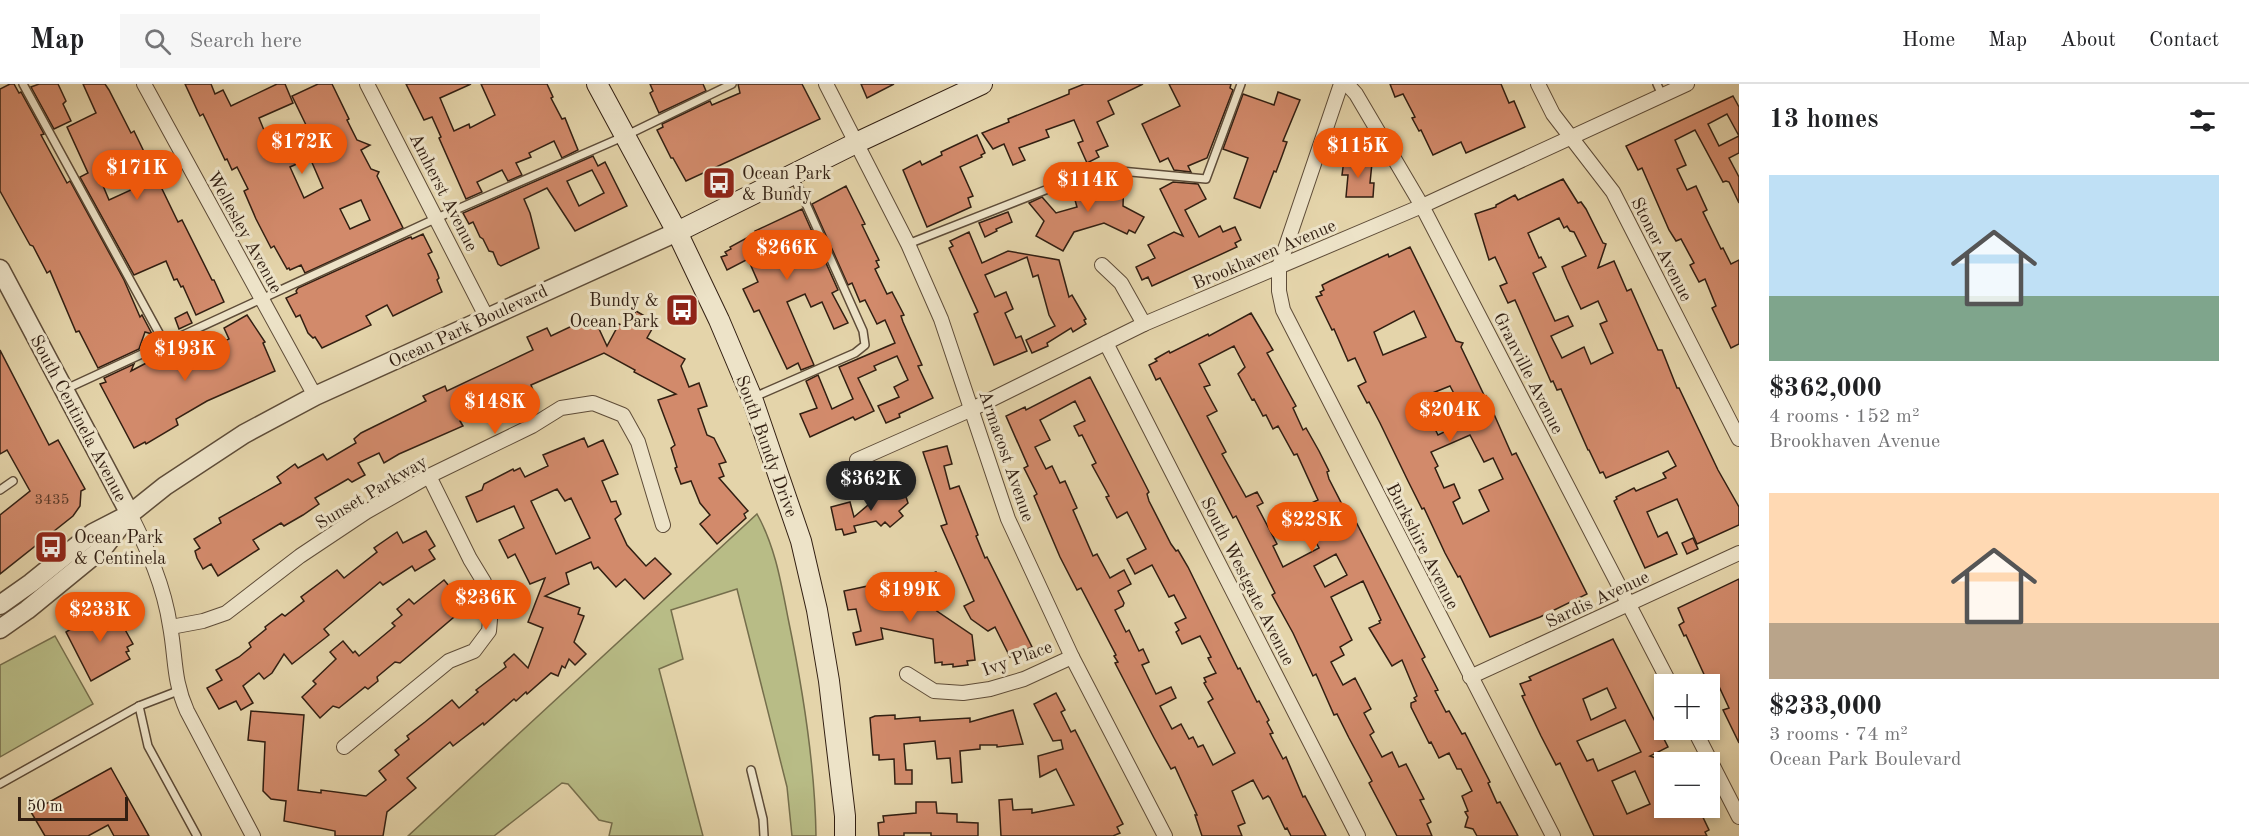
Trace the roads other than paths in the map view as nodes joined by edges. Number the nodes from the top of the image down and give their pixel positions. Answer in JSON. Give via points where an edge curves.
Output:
{"nodes":[{"id":1,"x":23,"y":84,"type":"edge"},
{"id":2,"x":144,"y":84,"type":"edge"},
{"id":3,"x":367,"y":84,"type":"edge"},
{"id":4,"x":597,"y":84,"type":"edge"},
{"id":5,"x":732,"y":84,"type":"edge"},
{"id":6,"x":826,"y":84,"type":"edge"},
{"id":7,"x":982,"y":84,"type":"edge"},
{"id":8,"x":1241,"y":84,"type":"edge"},
{"id":9,"x":1341,"y":84,"type":"edge"},
{"id":10,"x":1347,"y":84,"type":"edge"},
{"id":11,"x":1538,"y":84,"type":"edge"},
{"id":12,"x":1687,"y":84,"type":"edge"},
{"id":13,"x":1659,"y":90,"type":"edge"},
{"id":14,"x":625,"y":136,"type":"junction"},
{"id":15,"x":1570,"y":136,"type":"junction"},
{"id":16,"x":856,"y":143,"type":"junction"},
{"id":17,"x":792,"y":175,"type":"junction"},
{"id":18,"x":1422,"y":206,"type":"junction"},
{"id":19,"x":436,"y":218,"type":"junction"},
{"id":20,"x":677,"y":232,"type":"junction"},
{"id":21,"x":908,"y":244,"type":"junction"},
{"id":22,"x":1102,"y":265,"type":"dead end"},
{"id":23,"x":1279,"y":267,"type":"junction"},
{"id":24,"x":0,"y":269,"type":"edge"},
{"id":25,"x":261,"y":298,"type":"junction"},
{"id":26,"x":487,"y":318,"type":"junction"},
{"id":27,"x":1144,"y":324,"type":"junction"},
{"id":28,"x":1106,"y":343,"type":"junction"},
{"id":29,"x":165,"y":344,"type":"junction"},
{"id":30,"x":66,"y":390,"type":"junction"},
{"id":31,"x":315,"y":396,"type":"junction"},
{"id":32,"x":752,"y":398,"type":"junction"},
{"id":33,"x":972,"y":409,"type":"junction"},
{"id":34,"x":1739,"y":439,"type":"edge"},
{"id":35,"x":857,"y":460,"type":"dead end"},
{"id":36,"x":429,"y":476,"type":"junction"},
{"id":37,"x":12,"y":481,"type":"dead end"},
{"id":38,"x":0,"y":490,"type":"edge"},
{"id":39,"x":130,"y":514,"type":"junction"},
{"id":40,"x":663,"y":525,"type":"dead end"},
{"id":41,"x":1739,"y":553,"type":"edge"},
{"id":42,"x":1,"y":603,"type":"edge"},
{"id":43,"x":1629,"y":604,"type":"junction"},
{"id":44,"x":171,"y":627,"type":"junction"},
{"id":45,"x":0,"y":629,"type":"edge"},
{"id":46,"x":1072,"y":657,"type":"junction"},
{"id":47,"x":907,"y":674,"type":"dead end"},
{"id":48,"x":1665,"y":674,"type":"edge"},
{"id":49,"x":1470,"y":677,"type":"junction"},
{"id":50,"x":178,"y":691,"type":"junction"},
{"id":51,"x":139,"y":706,"type":"junction"},
{"id":52,"x":1700,"y":740,"type":"edge"},
{"id":53,"x":344,"y":747,"type":"dead end"},
{"id":54,"x":751,"y":770,"type":"dead end"},
{"id":55,"x":0,"y":784,"type":"edge"},
{"id":56,"x":1739,"y":817,"type":"edge"},
{"id":57,"x":197,"y":836,"type":"edge"},
{"id":58,"x":253,"y":836,"type":"edge"},
{"id":59,"x":764,"y":836,"type":"edge"},
{"id":60,"x":845,"y":836,"type":"edge"},
{"id":61,"x":1165,"y":836,"type":"edge"},
{"id":62,"x":1358,"y":836,"type":"edge"},
{"id":63,"x":1553,"y":836,"type":"edge"}],
"edges":[{"from":1,"to":29,"type":"lane"},
{"from":2,"to":25,"type":"street","name":"Wellesley Avenue"},
{"from":3,"to":19,"type":"street","name":"Amherst Avenue"},
{"from":4,"to":14,"type":"main road","name":"South Bundy Drive"},
{"from":5,"to":14,"type":"lane"},
{"from":6,"to":16,"type":"street","name":"Armacost Avenue"},
{"from":7,"to":16,"type":"main road","name":"Ocean Park Boulevard"},
{"from":8,"to":21,"type":"lane","via":[[1206,179],[1099,169]]},
{"from":9,"to":23,"type":"street"},
{"from":10,"to":18,"type":"street","name":"Granville Avenue"},
{"from":11,"to":15,"type":"street","name":"Stoner Avenue"},
{"from":12,"to":13,"type":"street","name":"Brookhaven Avenue"},
{"from":13,"to":15,"type":"street","name":"Brookhaven Avenue"},
{"from":14,"to":19,"type":"lane"},
{"from":14,"to":20,"type":"main road","name":"South Bundy Drive"},
{"from":15,"to":18,"type":"street","name":"Brookhaven Avenue"},
{"from":15,"to":34,"type":"street","name":"Stoner Avenue","via":[[1613,192]]},
{"from":16,"to":17,"type":"main road","name":"Ocean Park Boulevard"},
{"from":16,"to":21,"type":"street","name":"Armacost Avenue"},
{"from":17,"to":20,"type":"main road","name":"Ocean Park Boulevard"},
{"from":17,"to":32,"type":"lane","via":[[863,331],[865,345]]},
{"from":18,"to":23,"type":"street","name":"Brookhaven Avenue"},
{"from":18,"to":43,"type":"street","name":"Granville Avenue"},
{"from":19,"to":25,"type":"lane"},
{"from":19,"to":26,"type":"street","name":"Amherst Avenue"},
{"from":20,"to":26,"type":"street","name":"Ocean Park Boulevard"},
{"from":20,"to":32,"type":"main road","name":"South Bundy Drive"},
{"from":21,"to":33,"type":"street","name":"Armacost Avenue","via":[[941,320]]},
{"from":22,"to":27,"type":"street","via":[[1121,283]]},
{"from":23,"to":27,"type":"street","name":"Brookhaven Avenue"},
{"from":23,"to":49,"type":"street","name":"Burkshire Avenue","via":[[1283,310],[1293,332]]},
{"from":24,"to":30,"type":"street","name":"South Centinela Avenue"},
{"from":25,"to":29,"type":"lane"},
{"from":25,"to":31,"type":"street","name":"Wellesley Avenue"},
{"from":26,"to":31,"type":"street","name":"Ocean Park Boulevard"},
{"from":27,"to":28,"type":"street","name":"Brookhaven Avenue"},
{"from":28,"to":33,"type":"street","name":"Brookhaven Avenue"},
{"from":28,"to":62,"type":"street","name":"South Westgate Avenue"},
{"from":29,"to":30,"type":"lane"},
{"from":30,"to":39,"type":"street","name":"South Centinela Avenue"},
{"from":31,"to":39,"type":"street","name":"Ocean Park Boulevard","via":[[244,434]]},
{"from":32,"to":60,"type":"main road","name":"South Bundy Drive","via":[[801,541],[817,610],[838,745]]},
{"from":33,"to":35,"type":"street","name":"Brookhaven Avenue"},
{"from":33,"to":46,"type":"street","name":"Armacost Avenue","via":[[1008,519]]},
{"from":36,"to":40,"type":"street","name":"Sunset Parkway","via":[[561,408],[593,404],[622,415],[638,442]]},
{"from":36,"to":44,"type":"street","name":"Sunset Parkway","via":[[300,556],[226,613]]},
{"from":36,"to":53,"type":"street","via":[[484,582],[491,608],[489,631],[474,651],[449,661]]},
{"from":37,"to":38,"type":"lane"},
{"from":39,"to":42,"type":"street","name":"Ocean Park Boulevard","via":[[93,533],[31,584]]},
{"from":39,"to":44,"type":"street","name":"South Centinela Avenue","via":[[149,553]]},
{"from":39,"to":45,"type":"street","name":"Ocean Park Boulevard","via":[[104,547]]},
{"from":41,"to":43,"type":"street","name":"Sardis Avenue"},
{"from":43,"to":48,"type":"street","name":"Granville Avenue"},
{"from":43,"to":49,"type":"street","name":"Sardis Avenue"},
{"from":44,"to":50,"type":"street","name":"South Centinela Avenue"},
{"from":46,"to":47,"type":"street","name":"Ivy Place","via":[[1024,679],[963,693],[934,691]]},
{"from":46,"to":61,"type":"street","name":"Armacost Avenue"},
{"from":49,"to":63,"type":"street","name":"Burkshire Avenue"},
{"from":50,"to":51,"type":"lane"},
{"from":50,"to":58,"type":"street","name":"South Centinela Avenue"},
{"from":51,"to":55,"type":"lane"},
{"from":51,"to":57,"type":"lane","via":[[148,746]]},
{"from":52,"to":56,"type":"street"},
{"from":54,"to":59,"type":"lane"}]}
